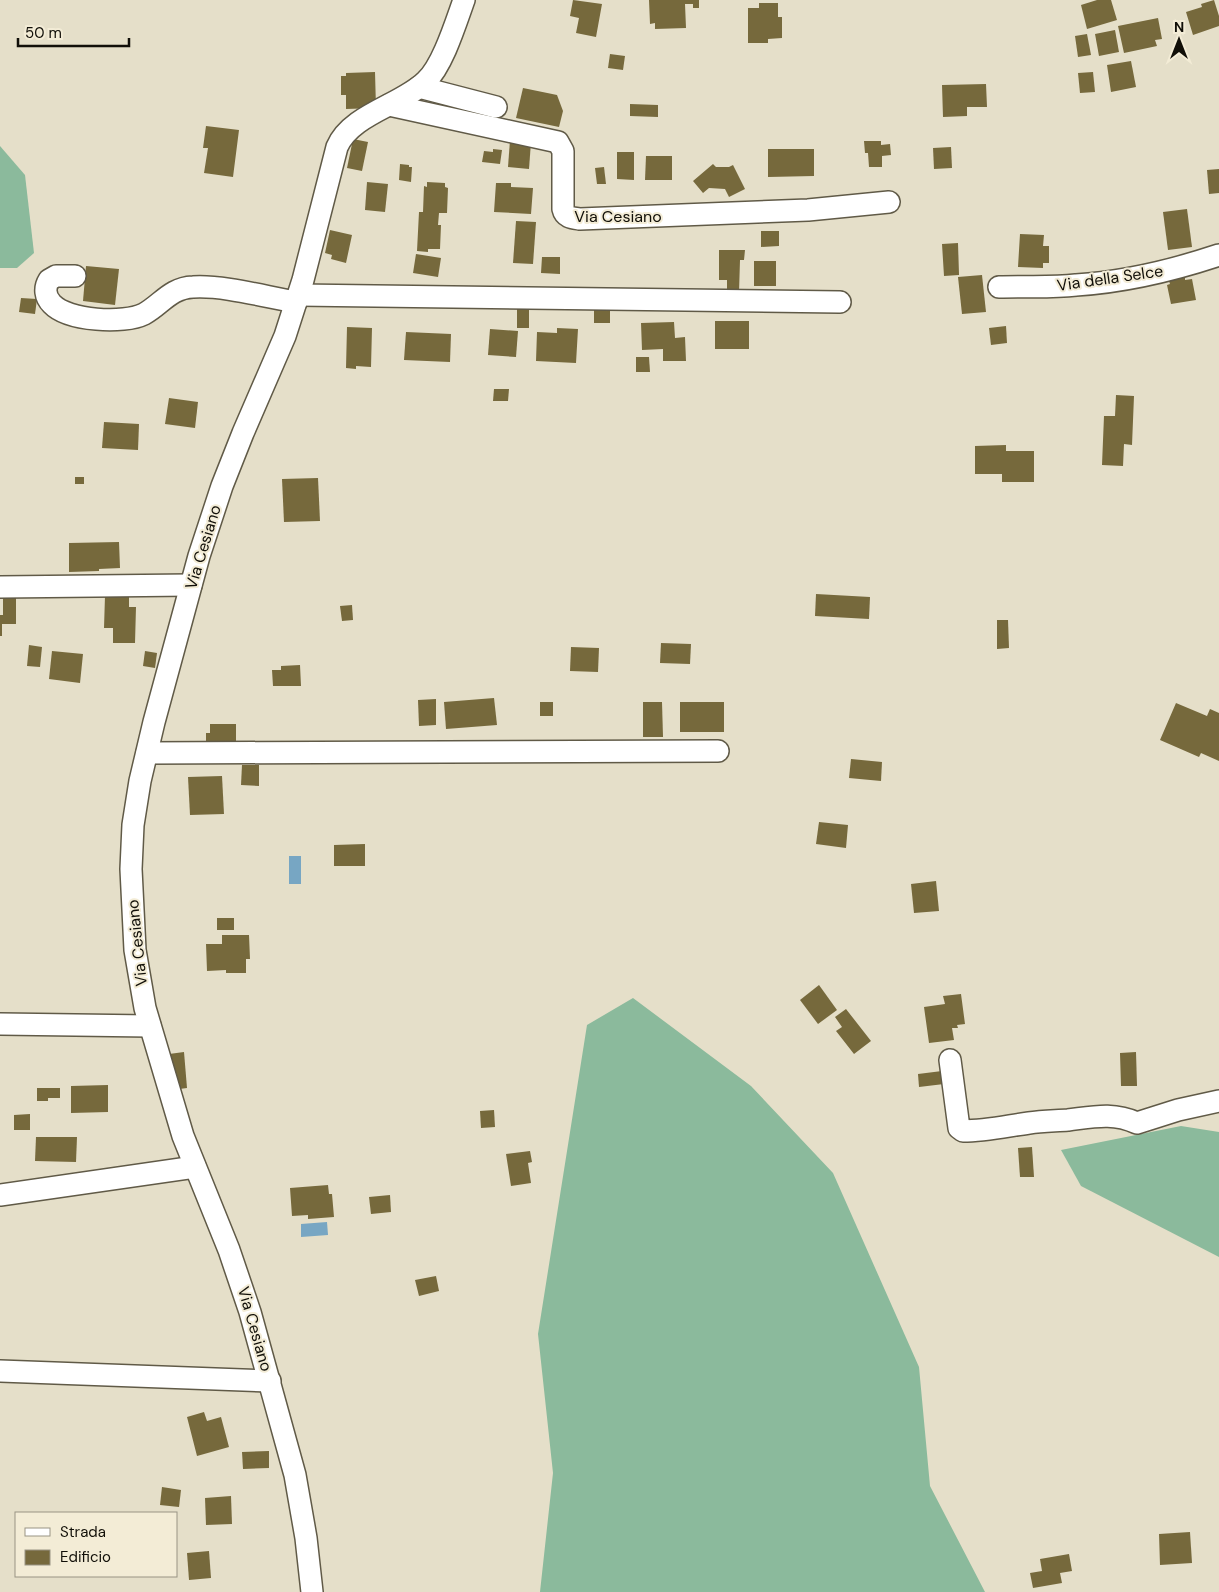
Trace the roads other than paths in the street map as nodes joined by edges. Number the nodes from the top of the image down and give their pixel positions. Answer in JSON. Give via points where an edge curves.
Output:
{"nodes":[{"id":1,"x":464,"y":0,"type":"edge"},
{"id":2,"x":419,"y":87,"type":"junction"},
{"id":3,"x":389,"y":105,"type":"junction"},
{"id":4,"x":496,"y":107,"type":"dead end"},
{"id":5,"x":889,"y":202,"type":"dead end"},
{"id":6,"x":1219,"y":255,"type":"edge"},
{"id":7,"x":75,"y":276,"type":"dead end"},
{"id":8,"x":999,"y":287,"type":"dead end"},
{"id":9,"x":297,"y":298,"type":"junction"},
{"id":10,"x":840,"y":302,"type":"dead end"},
{"id":11,"x":191,"y":585,"type":"junction"},
{"id":12,"x":0,"y":587,"type":"edge"},
{"id":13,"x":718,"y":751,"type":"dead end"},
{"id":14,"x":147,"y":753,"type":"junction"},
{"id":15,"x":0,"y":1024,"type":"edge"},
{"id":16,"x":150,"y":1026,"type":"junction"},
{"id":17,"x":950,"y":1060,"type":"dead end"},
{"id":18,"x":1219,"y":1101,"type":"edge"},
{"id":19,"x":195,"y":1167,"type":"junction"},
{"id":20,"x":0,"y":1195,"type":"edge"},
{"id":21,"x":0,"y":1371,"type":"edge"},
{"id":22,"x":270,"y":1381,"type":"junction"},
{"id":23,"x":312,"y":1592,"type":"edge"}],
"edges":[{"from":1,"to":2,"type":"street","name":"Via Cesiano","via":[[436,69]]},
{"from":2,"to":3,"type":"street","name":"Via Cesiano"},
{"from":2,"to":4,"type":"street"},
{"from":3,"to":5,"type":"street","name":"Via Cesiano","via":[[558,142],[563,150],[563,209],[570,217],[808,210]]},
{"from":3,"to":9,"type":"street","name":"Via Cesiano","via":[[356,125],[339,143]]},
{"from":6,"to":8,"type":"street","name":"Via della Selce","via":[[1154,273],[1095,283]]},
{"from":7,"to":9,"type":"street","via":[[56,276],[49,280],[48,300],[70,314],[95,318],[131,318],[148,311],[168,294],[192,287]]},
{"from":9,"to":10,"type":"street"},
{"from":9,"to":11,"type":"street","name":"Via Cesiano","via":[[282,344],[222,486]]},
{"from":11,"to":12,"type":"street"},
{"from":11,"to":14,"type":"street","name":"Via Cesiano"},
{"from":13,"to":14,"type":"street"},
{"from":14,"to":16,"type":"street","name":"Via Cesiano","via":[[133,825],[131,879],[136,960]]},
{"from":15,"to":16,"type":"street"},
{"from":16,"to":19,"type":"street","name":"Via Cesiano"},
{"from":17,"to":18,"type":"street","via":[[959,1128],[963,1131],[1098,1115],[1127,1118],[1137,1123]]},
{"from":19,"to":20,"type":"street"},
{"from":19,"to":22,"type":"street","name":"Via Cesiano","via":[[240,1280]]},
{"from":21,"to":22,"type":"street"},
{"from":22,"to":23,"type":"street","name":"Via Cesiano","via":[[299,1495]]}]}
